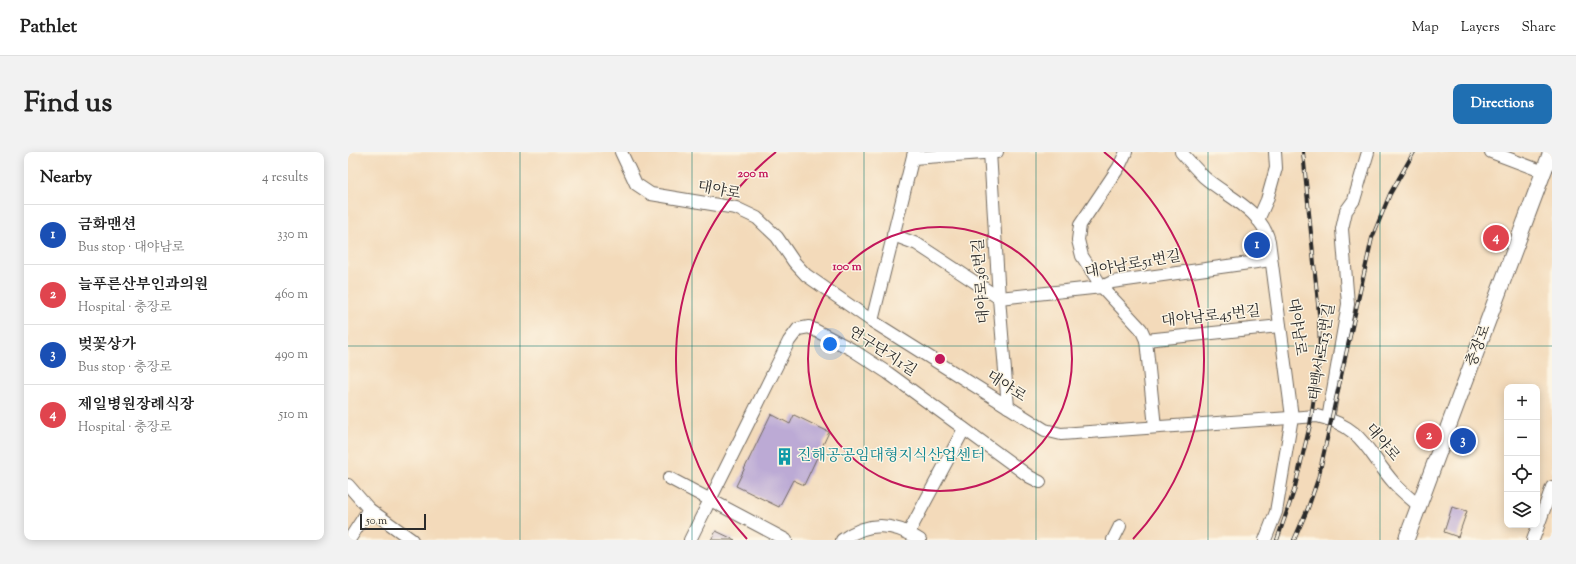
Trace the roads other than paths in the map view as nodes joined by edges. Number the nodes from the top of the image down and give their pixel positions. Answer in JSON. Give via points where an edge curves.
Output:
{"nodes":[{"id":1,"x":621,"y":152,"type":"edge"},
{"id":2,"x":990,"y":152,"type":"edge"},
{"id":3,"x":996,"y":152,"type":"edge"},
{"id":4,"x":1126,"y":152,"type":"edge"},
{"id":5,"x":1181,"y":152,"type":"edge"},
{"id":6,"x":1275,"y":152,"type":"edge"},
{"id":7,"x":1368,"y":152,"type":"edge"},
{"id":8,"x":1491,"y":152,"type":"edge"},
{"id":9,"x":1551,"y":152,"type":"edge"},
{"id":10,"x":914,"y":155,"type":"edge"},
{"id":11,"x":1544,"y":172,"type":"junction"},
{"id":12,"x":1258,"y":220,"type":"junction"},
{"id":13,"x":893,"y":235,"type":"junction"},
{"id":14,"x":1271,"y":260,"type":"junction"},
{"id":15,"x":1102,"y":288,"type":"junction"},
{"id":16,"x":999,"y":298,"type":"junction"},
{"id":17,"x":872,"y":321,"type":"junction"},
{"id":18,"x":1280,"y":326,"type":"junction"},
{"id":19,"x":1146,"y":340,"type":"junction"},
{"id":20,"x":1008,"y":407,"type":"junction"},
{"id":21,"x":1292,"y":417,"type":"junction"},
{"id":22,"x":1328,"y":419,"type":"junction"},
{"id":23,"x":1155,"y":427,"type":"junction"},
{"id":24,"x":964,"y":428,"type":"junction"},
{"id":25,"x":669,"y":478,"type":"dead end"},
{"id":26,"x":1040,"y":482,"type":"dead end"},
{"id":27,"x":348,"y":485,"type":"edge"},
{"id":28,"x":1552,"y":487,"type":"edge"},
{"id":29,"x":709,"y":500,"type":"junction"},
{"id":30,"x":1419,"y":506,"type":"junction"},
{"id":31,"x":369,"y":509,"type":"junction"},
{"id":32,"x":1120,"y":526,"type":"dead end"},
{"id":33,"x":909,"y":532,"type":"junction"},
{"id":34,"x":349,"y":540,"type":"edge"},
{"id":35,"x":412,"y":540,"type":"edge"},
{"id":36,"x":690,"y":540,"type":"edge"},
{"id":37,"x":786,"y":540,"type":"edge"},
{"id":38,"x":842,"y":540,"type":"edge"},
{"id":39,"x":920,"y":540,"type":"edge"},
{"id":40,"x":1113,"y":540,"type":"edge"},
{"id":41,"x":1265,"y":540,"type":"edge"},
{"id":42,"x":1406,"y":540,"type":"edge"},
{"id":43,"x":1533,"y":540,"type":"edge"}],
"edges":[{"from":1,"to":17,"type":"street","name":"대야로","via":[[636,184],[651,194],[736,208],[757,218],[777,237],[806,275]]},
{"from":2,"to":3,"type":"street"},
{"from":2,"to":10,"type":"street"},
{"from":2,"to":16,"type":"street","name":"대야로36번길"},
{"from":4,"to":15,"type":"street","via":[[1119,167],[1080,225],[1078,240],[1082,256]]},
{"from":5,"to":12,"type":"street","name":"대야남로","via":[[1204,177],[1242,204]]},
{"from":6,"to":12,"type":"street","via":[[1276,168]]},
{"from":7,"to":22,"type":"street","name":"태백서로13번길","via":[[1354,200],[1346,211],[1342,229],[1348,304]]},
{"from":8,"to":11,"type":"street"},
{"from":9,"to":11,"type":"main road","name":"충장로"},
{"from":10,"to":13,"type":"street"},
{"from":11,"to":30,"type":"main road","name":"충장로"},
{"from":12,"to":14,"type":"street","name":"대야남로","via":[[1267,234]]},
{"from":13,"to":16,"type":"street","via":[[917,244]]},
{"from":13,"to":17,"type":"street"},
{"from":14,"to":15,"type":"street","name":"대야남로51번길","via":[[1112,282]]},
{"from":14,"to":18,"type":"street","name":"대야남로"},
{"from":15,"to":16,"type":"street","name":"대야남로51번길"},
{"from":15,"to":19,"type":"street","via":[[1141,329]]},
{"from":16,"to":20,"type":"street","name":"대야로36번길"},
{"from":17,"to":20,"type":"street","name":"대야로"},
{"from":18,"to":19,"type":"street","name":"대야남로45번길"},
{"from":18,"to":21,"type":"street","name":"대야남로"},
{"from":19,"to":23,"type":"street"},
{"from":20,"to":23,"type":"street","name":"대야로","via":[[1037,426],[1055,433]]},
{"from":21,"to":22,"type":"street","name":"대야로","via":[[1317,416]]},
{"from":21,"to":23,"type":"street","name":"대야로"},
{"from":21,"to":41,"type":"street","name":"대야남로","via":[[1276,512]]},
{"from":22,"to":30,"type":"street","name":"대야로","via":[[1359,437],[1393,482]]},
{"from":24,"to":26,"type":"street","name":"연구단지1길"},
{"from":24,"to":29,"type":"street","name":"연구단지1길","via":[[851,349],[809,328],[798,329],[789,341]]},
{"from":24,"to":33,"type":"street"},
{"from":25,"to":29,"type":"street"},
{"from":27,"to":31,"type":"street"},
{"from":28,"to":43,"type":"street"},
{"from":29,"to":36,"type":"street","name":"연구단지1길"},
{"from":29,"to":37,"type":"street"},
{"from":30,"to":42,"type":"main road","name":"충장로"},
{"from":31,"to":34,"type":"street"},
{"from":31,"to":35,"type":"street"},
{"from":32,"to":40,"type":"street"},
{"from":33,"to":38,"type":"street","via":[[891,526],[871,526],[853,532]]},
{"from":33,"to":39,"type":"street"}]}
